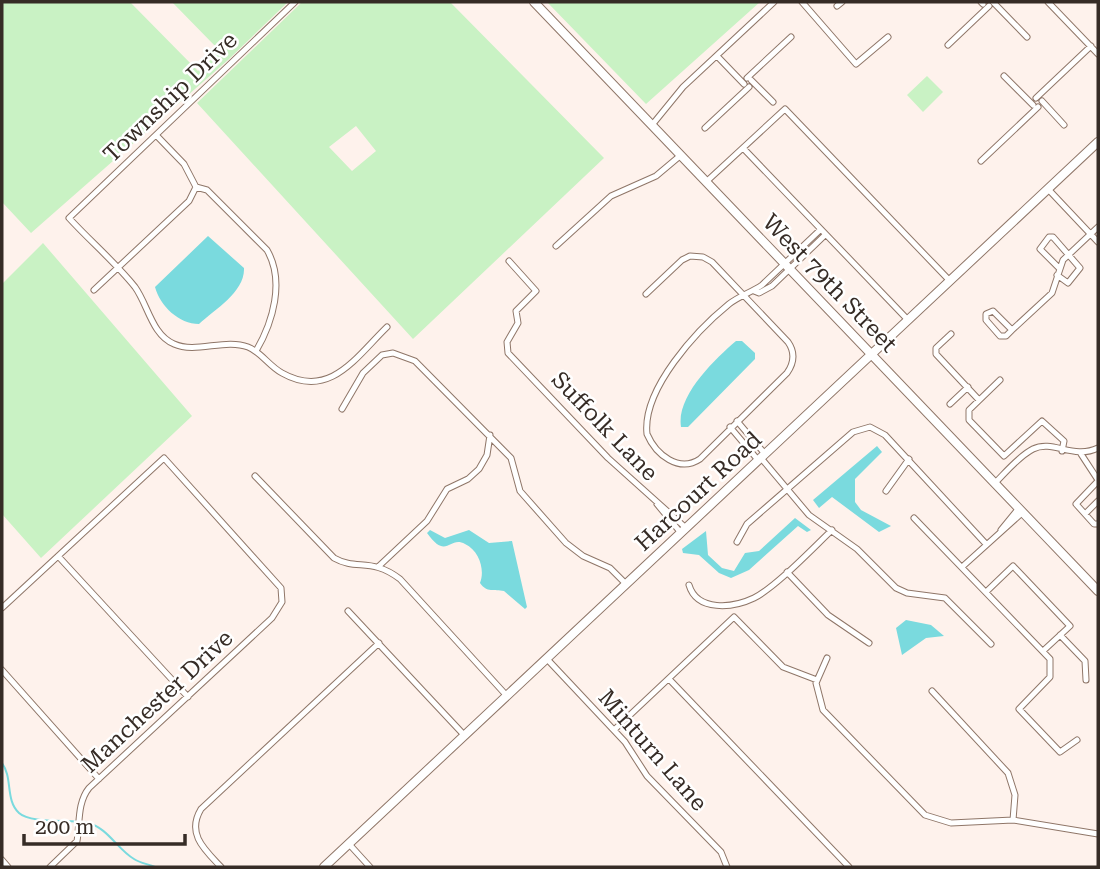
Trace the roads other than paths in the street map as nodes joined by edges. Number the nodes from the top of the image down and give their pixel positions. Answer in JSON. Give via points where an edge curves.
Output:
{"nodes":[{"id":1,"x":295,"y":2,"type":"edge"},
{"id":2,"x":534,"y":2,"type":"edge"},
{"id":3,"x":774,"y":2,"type":"edge"},
{"id":4,"x":802,"y":2,"type":"edge"},
{"id":5,"x":1048,"y":2,"type":"edge"},
{"id":6,"x":987,"y":3,"type":"edge"},
{"id":7,"x":791,"y":37,"type":"dead end"},
{"id":8,"x":888,"y":37,"type":"dead end"},
{"id":9,"x":1027,"y":37,"type":"dead end"},
{"id":10,"x":948,"y":45,"type":"dead end"},
{"id":11,"x":1091,"y":46,"type":"junction"},
{"id":12,"x":1098,"y":54,"type":"edge"},
{"id":13,"x":717,"y":55,"type":"junction"},
{"id":14,"x":1004,"y":76,"type":"dead end"},
{"id":15,"x":748,"y":82,"type":"junction"},
{"id":16,"x":773,"y":102,"type":"dead end"},
{"id":17,"x":1037,"y":103,"type":"junction"},
{"id":18,"x":652,"y":125,"type":"junction"},
{"id":19,"x":1065,"y":125,"type":"dead end"},
{"id":20,"x":705,"y":128,"type":"dead end"},
{"id":21,"x":156,"y":135,"type":"junction"},
{"id":22,"x":1098,"y":142,"type":"edge"},
{"id":23,"x":743,"y":148,"type":"junction"},
{"id":24,"x":681,"y":155,"type":"junction"},
{"id":25,"x":981,"y":161,"type":"dead end"},
{"id":26,"x":706,"y":182,"type":"junction"},
{"id":27,"x":196,"y":187,"type":"junction"},
{"id":28,"x":1048,"y":189,"type":"junction"},
{"id":29,"x":1098,"y":227,"type":"edge"},
{"id":30,"x":820,"y":230,"type":"junction"},
{"id":31,"x":1091,"y":234,"type":"junction"},
{"id":32,"x":825,"y":236,"type":"junction"},
{"id":33,"x":1098,"y":242,"type":"edge"},
{"id":34,"x":556,"y":246,"type":"dead end"},
{"id":35,"x":1069,"y":254,"type":"junction"},
{"id":36,"x":509,"y":261,"type":"dead end"},
{"id":37,"x":787,"y":266,"type":"junction"},
{"id":38,"x":1059,"y":268,"type":"junction"},
{"id":39,"x":117,"y":269,"type":"junction"},
{"id":40,"x":1058,"y":275,"type":"junction"},
{"id":41,"x":950,"y":281,"type":"junction"},
{"id":42,"x":94,"y":290,"type":"dead end"},
{"id":43,"x":646,"y":293,"type":"dead end"},
{"id":44,"x":744,"y":296,"type":"junction"},
{"id":45,"x":908,"y":320,"type":"junction"},
{"id":46,"x":387,"y":327,"type":"dead end"},
{"id":47,"x":1012,"y":330,"type":"junction"},
{"id":48,"x":951,"y":334,"type":"dead end"},
{"id":49,"x":256,"y":351,"type":"junction"},
{"id":50,"x":872,"y":354,"type":"junction"},
{"id":51,"x":1000,"y":380,"type":"dead end"},
{"id":52,"x":968,"y":387,"type":"junction"},
{"id":53,"x":979,"y":400,"type":"junction"},
{"id":54,"x":950,"y":404,"type":"dead end"},
{"id":55,"x":342,"y":409,"type":"dead end"},
{"id":56,"x":737,"y":421,"type":"junction"},
{"id":57,"x":730,"y":427,"type":"junction"},
{"id":58,"x":490,"y":435,"type":"junction"},
{"id":59,"x":1098,"y":448,"type":"edge"},
{"id":60,"x":1062,"y":450,"type":"junction"},
{"id":61,"x":1081,"y":454,"type":"junction"},
{"id":62,"x":761,"y":457,"type":"junction"},
{"id":63,"x":909,"y":459,"type":"junction"},
{"id":64,"x":255,"y":476,"type":"dead end"},
{"id":65,"x":1098,"y":480,"type":"edge"},
{"id":66,"x":995,"y":483,"type":"junction"},
{"id":67,"x":787,"y":490,"type":"junction"},
{"id":68,"x":886,"y":491,"type":"dead end"},
{"id":69,"x":1098,"y":501,"type":"edge"},
{"id":70,"x":1021,"y":510,"type":"junction"},
{"id":71,"x":1085,"y":514,"type":"junction"},
{"id":72,"x":914,"y":519,"type":"dead end"},
{"id":73,"x":1098,"y":524,"type":"edge"},
{"id":74,"x":832,"y":530,"type":"junction"},
{"id":75,"x":684,"y":531,"type":"junction"},
{"id":76,"x":737,"y":542,"type":"dead end"},
{"id":77,"x":986,"y":544,"type":"junction"},
{"id":78,"x":58,"y":556,"type":"junction"},
{"id":79,"x":379,"y":566,"type":"junction"},
{"id":80,"x":962,"y":567,"type":"junction"},
{"id":81,"x":786,"y":572,"type":"junction"},
{"id":82,"x":626,"y":584,"type":"junction"},
{"id":83,"x":689,"y":585,"type":"dead end"},
{"id":84,"x":1098,"y":591,"type":"edge"},
{"id":85,"x":986,"y":592,"type":"junction"},
{"id":86,"x":2,"y":608,"type":"edge"},
{"id":87,"x":348,"y":611,"type":"dead end"},
{"id":88,"x":1060,"y":635,"type":"junction"},
{"id":89,"x":379,"y":643,"type":"junction"},
{"id":90,"x":869,"y":643,"type":"dead end"},
{"id":91,"x":991,"y":644,"type":"dead end"},
{"id":92,"x":1043,"y":652,"type":"junction"},
{"id":93,"x":827,"y":658,"type":"dead end"},
{"id":94,"x":547,"y":659,"type":"junction"},
{"id":95,"x":2,"y":670,"type":"edge"},
{"id":96,"x":669,"y":679,"type":"junction"},
{"id":97,"x":817,"y":680,"type":"junction"},
{"id":98,"x":1086,"y":680,"type":"dead end"},
{"id":99,"x":932,"y":691,"type":"dead end"},
{"id":100,"x":507,"y":696,"type":"junction"},
{"id":101,"x":188,"y":697,"type":"junction"},
{"id":102,"x":614,"y":730,"type":"junction"},
{"id":103,"x":465,"y":736,"type":"junction"},
{"id":104,"x":1077,"y":740,"type":"dead end"},
{"id":105,"x":99,"y":779,"type":"junction"},
{"id":106,"x":1013,"y":820,"type":"junction"},
{"id":107,"x":1098,"y":834,"type":"edge"},
{"id":108,"x":349,"y":844,"type":"junction"},
{"id":109,"x":2,"y":860,"type":"edge"},
{"id":110,"x":8,"y":867,"type":"edge"},
{"id":111,"x":50,"y":867,"type":"edge"},
{"id":112,"x":221,"y":867,"type":"edge"},
{"id":113,"x":324,"y":867,"type":"edge"},
{"id":114,"x":370,"y":867,"type":"edge"},
{"id":115,"x":727,"y":867,"type":"edge"},
{"id":116,"x":849,"y":867,"type":"edge"}],
"edges":[{"from":1,"to":21,"type":"street","name":"Township Drive"},
{"from":2,"to":18,"type":"street","name":"West 79th Street"},
{"from":3,"to":13,"type":"street"},
{"from":4,"to":8,"type":"street","via":[[856,64]]},
{"from":5,"to":11,"type":"street"},
{"from":6,"to":9,"type":"street"},
{"from":6,"to":10,"type":"street"},
{"from":7,"to":15,"type":"street"},
{"from":11,"to":12,"type":"street"},
{"from":11,"to":17,"type":"street"},
{"from":13,"to":15,"type":"street"},
{"from":13,"to":18,"type":"street"},
{"from":14,"to":17,"type":"street"},
{"from":15,"to":16,"type":"street"},
{"from":15,"to":20,"type":"street"},
{"from":17,"to":19,"type":"street"},
{"from":17,"to":25,"type":"street"},
{"from":18,"to":24,"type":"street","name":"West 79th Street"},
{"from":21,"to":27,"type":"street","via":[[184,164]]},
{"from":21,"to":39,"type":"street","name":"Township Drive","via":[[69,218]]},
{"from":22,"to":28,"type":"street","name":"Harcourt Road"},
{"from":23,"to":26,"type":"street"},
{"from":23,"to":30,"type":"street"},
{"from":23,"to":41,"type":"street","via":[[785,109]]},
{"from":24,"to":26,"type":"street","name":"West 79th Street"},
{"from":24,"to":34,"type":"street","via":[[656,176],[608,198]]},
{"from":26,"to":37,"type":"street","name":"West 79th Street"},
{"from":27,"to":39,"type":"street","via":[[189,201]]},
{"from":27,"to":49,"type":"street","via":[[207,190],[274,262],[277,287]]},
{"from":28,"to":31,"type":"street"},
{"from":28,"to":41,"type":"street","name":"Harcourt Road"},
{"from":29,"to":31,"type":"street"},
{"from":30,"to":32,"type":"street"},
{"from":30,"to":37,"type":"street"},
{"from":31,"to":33,"type":"street"},
{"from":31,"to":35,"type":"street"},
{"from":32,"to":37,"type":"street"},
{"from":32,"to":45,"type":"street"},
{"from":35,"to":38,"type":"street"},
{"from":35,"to":38,"type":"street","via":[[1051,237],[1040,245]]},
{"from":35,"to":40,"type":"street","via":[[1080,271],[1067,283]]},
{"from":36,"to":75,"type":"street","name":"Suffolk Lane","via":[[536,291],[516,311],[517,325],[507,342],[510,355],[608,458],[657,504],[663,504]]},
{"from":37,"to":44,"type":"street","via":[[766,290]]},
{"from":37,"to":50,"type":"street","name":"West 79th Street"},
{"from":38,"to":40,"type":"street"},
{"from":39,"to":42,"type":"street"},
{"from":39,"to":49,"type":"street","via":[[136,288],[154,324],[172,343],[240,344]]},
{"from":40,"to":47,"type":"street","via":[[1050,295]]},
{"from":41,"to":45,"type":"street","name":"Harcourt Road"},
{"from":43,"to":44,"type":"street","via":[[682,260],[698,256],[712,262]]},
{"from":44,"to":56,"type":"street","via":[[788,342],[793,357],[787,373]]},
{"from":44,"to":57,"type":"street","via":[[695,336],[661,384],[647,431],[652,443],[681,465],[696,462]]},
{"from":45,"to":50,"type":"street","name":"Harcourt Road"},
{"from":46,"to":49,"type":"street","via":[[334,378],[322,383],[282,373]]},
{"from":47,"to":47,"type":"street","via":[[996,312],[986,314],[1000,335]]},
{"from":48,"to":52,"type":"street","via":[[936,354]]},
{"from":50,"to":62,"type":"street","name":"Harcourt Road"},
{"from":50,"to":66,"type":"street","name":"West 79th Street"},
{"from":51,"to":53,"type":"street"},
{"from":52,"to":53,"type":"street"},
{"from":52,"to":54,"type":"street"},
{"from":53,"to":60,"type":"street","via":[[968,417],[1004,456],[1042,421],[1063,442]]},
{"from":55,"to":58,"type":"street","via":[[365,371],[388,353],[425,368]]},
{"from":56,"to":57,"type":"street"},
{"from":56,"to":62,"type":"street"},
{"from":57,"to":62,"type":"street"},
{"from":58,"to":79,"type":"street","via":[[487,455],[476,472],[447,489],[427,520]]},
{"from":58,"to":82,"type":"street","via":[[512,460],[520,491],[566,543],[610,568]]},
{"from":59,"to":61,"type":"street"},
{"from":60,"to":61,"type":"street"},
{"from":60,"to":66,"type":"street","via":[[1048,446],[1033,449]]},
{"from":61,"to":65,"type":"street"},
{"from":62,"to":67,"type":"street"},
{"from":62,"to":75,"type":"street","name":"Harcourt Road"},
{"from":63,"to":67,"type":"street","via":[[880,430],[862,428]]},
{"from":63,"to":68,"type":"street"},
{"from":63,"to":77,"type":"street"},
{"from":64,"to":79,"type":"street","via":[[334,558]]},
{"from":65,"to":71,"type":"street","via":[[1076,501]]},
{"from":66,"to":70,"type":"street","name":"West 79th Street"},
{"from":67,"to":74,"type":"street","via":[[809,515]]},
{"from":67,"to":76,"type":"street","via":[[745,526]]},
{"from":69,"to":71,"type":"street"},
{"from":70,"to":77,"type":"street"},
{"from":70,"to":84,"type":"street","name":"West 79th Street"},
{"from":71,"to":73,"type":"street"},
{"from":72,"to":80,"type":"street"},
{"from":74,"to":81,"type":"street"},
{"from":74,"to":91,"type":"street","via":[[899,590],[950,601]]},
{"from":75,"to":82,"type":"street","name":"Harcourt Road"},
{"from":77,"to":80,"type":"street"},
{"from":78,"to":86,"type":"street"},
{"from":78,"to":101,"type":"street"},
{"from":78,"to":101,"type":"street","name":"Manchester Drive","via":[[164,458],[278,581],[282,602],[270,621]]},
{"from":79,"to":100,"type":"street","via":[[400,579]]},
{"from":80,"to":85,"type":"street"},
{"from":81,"to":83,"type":"street","via":[[752,598],[714,605],[700,602]]},
{"from":81,"to":90,"type":"street","via":[[828,615]]},
{"from":82,"to":94,"type":"street","name":"Harcourt Road"},
{"from":85,"to":88,"type":"street","via":[[1013,566],[1070,625]]},
{"from":85,"to":92,"type":"street"},
{"from":87,"to":89,"type":"street"},
{"from":88,"to":92,"type":"street"},
{"from":88,"to":98,"type":"street","via":[[1085,661]]},
{"from":89,"to":103,"type":"street"},
{"from":89,"to":112,"type":"street","via":[[203,807],[195,833]]},
{"from":92,"to":104,"type":"street","via":[[1052,663],[1051,675],[1019,708],[1060,752]]},
{"from":93,"to":97,"type":"street"},
{"from":94,"to":100,"type":"street","name":"Harcourt Road"},
{"from":94,"to":102,"type":"street","name":"Minturn Lane"},
{"from":95,"to":105,"type":"street"},
{"from":96,"to":97,"type":"street","via":[[734,617],[783,667]]},
{"from":96,"to":102,"type":"street"},
{"from":96,"to":116,"type":"street"},
{"from":97,"to":106,"type":"street","via":[[818,701],[827,716],[925,814],[951,823]]},
{"from":99,"to":106,"type":"street","via":[[1008,773],[1014,795]]},
{"from":100,"to":103,"type":"street","name":"Harcourt Road"},
{"from":101,"to":105,"type":"street","name":"Manchester Drive"},
{"from":102,"to":115,"type":"street","name":"Minturn Lane","via":[[645,775],[721,852]]},
{"from":103,"to":108,"type":"street","name":"Harcourt Road"},
{"from":105,"to":111,"type":"street","name":"Manchester Drive","via":[[84,794],[77,841]]},
{"from":106,"to":107,"type":"street"},
{"from":108,"to":113,"type":"street","name":"Harcourt Road"},
{"from":108,"to":114,"type":"street"},
{"from":109,"to":110,"type":"street"}]}
